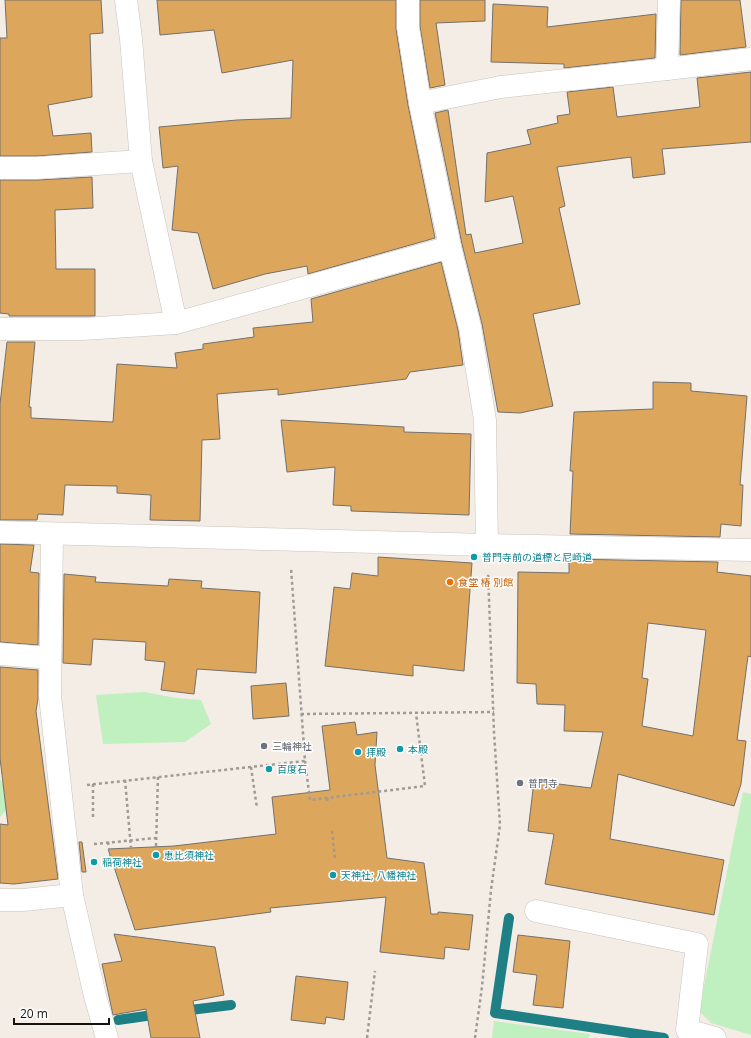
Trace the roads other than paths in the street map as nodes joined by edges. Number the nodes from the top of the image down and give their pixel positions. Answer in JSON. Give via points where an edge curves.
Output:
{"nodes":[{"id":1,"x":126,"y":0,"type":"edge"},
{"id":2,"x":408,"y":0,"type":"edge"},
{"id":3,"x":669,"y":0,"type":"edge"},
{"id":4,"x":751,"y":59,"type":"edge"},
{"id":5,"x":667,"y":68,"type":"junction"},
{"id":6,"x":420,"y":102,"type":"junction"},
{"id":7,"x":141,"y":161,"type":"junction"},
{"id":8,"x":0,"y":168,"type":"edge"},
{"id":9,"x":450,"y":247,"type":"junction"},
{"id":10,"x":176,"y":323,"type":"junction"},
{"id":11,"x":0,"y":329,"type":"edge"},
{"id":12,"x":0,"y":532,"type":"edge"},
{"id":13,"x":52,"y":534,"type":"junction"},
{"id":14,"x":487,"y":545,"type":"junction"},
{"id":15,"x":751,"y":550,"type":"edge"},
{"id":16,"x":0,"y":654,"type":"edge"},
{"id":17,"x":50,"y":658,"type":"junction"},
{"id":18,"x":72,"y":895,"type":"junction"},
{"id":19,"x":0,"y":900,"type":"edge"},
{"id":20,"x":536,"y":911,"type":"dead end"},
{"id":21,"x":107,"y":1038,"type":"edge"},
{"id":22,"x":715,"y":1038,"type":"edge"}],
"edges":[{"from":1,"to":7,"type":"street"},
{"from":2,"to":6,"type":"street","via":[[408,27]]},
{"from":3,"to":5,"type":"street"},
{"from":4,"to":5,"type":"street"},
{"from":5,"to":6,"type":"street","via":[[501,87]]},
{"from":6,"to":9,"type":"street"},
{"from":7,"to":8,"type":"street"},
{"from":7,"to":10,"type":"street"},
{"from":9,"to":10,"type":"street"},
{"from":9,"to":14,"type":"street","via":[[470,327],[485,420]]},
{"from":10,"to":11,"type":"street","via":[[84,329]]},
{"from":12,"to":13,"type":"street"},
{"from":13,"to":14,"type":"street"},
{"from":13,"to":17,"type":"street"},
{"from":14,"to":15,"type":"street"},
{"from":16,"to":17,"type":"street"},
{"from":17,"to":18,"type":"street","via":[[50,696]]},
{"from":18,"to":19,"type":"street"},
{"from":18,"to":21,"type":"street"},
{"from":20,"to":22,"type":"street","via":[[697,944],[687,1030]]}]}
